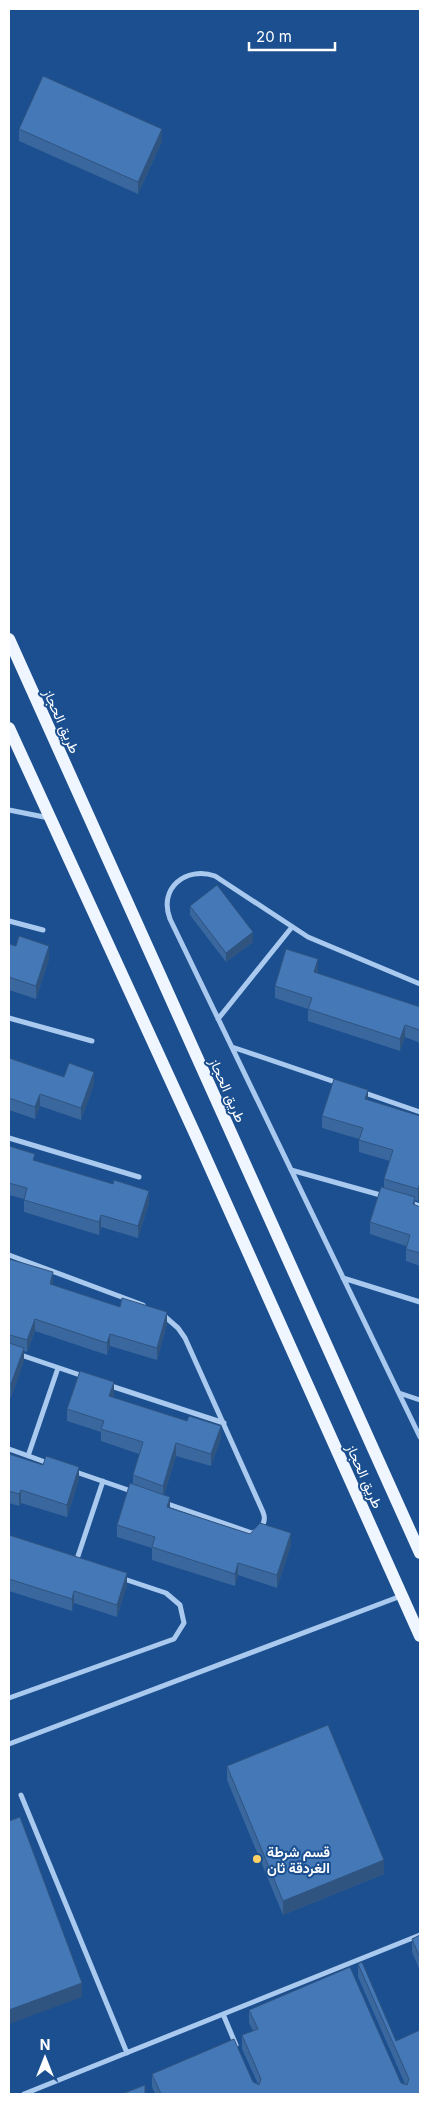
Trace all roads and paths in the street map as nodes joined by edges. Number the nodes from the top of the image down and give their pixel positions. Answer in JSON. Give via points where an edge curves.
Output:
{"nodes":[{"id":1,"x":9,"y":639,"type":"edge"},
{"id":2,"x":9,"y":728,"type":"edge"},
{"id":3,"x":9,"y":810,"type":"edge"},
{"id":4,"x":50,"y":818,"type":"junction"},
{"id":5,"x":9,"y":921,"type":"edge"},
{"id":6,"x":292,"y":927,"type":"junction"},
{"id":7,"x":43,"y":930,"type":"dead end"},
{"id":8,"x":420,"y":984,"type":"edge"},
{"id":9,"x":9,"y":1018,"type":"edge"},
{"id":10,"x":218,"y":1019,"type":"junction"},
{"id":11,"x":92,"y":1041,"type":"dead end"},
{"id":12,"x":232,"y":1047,"type":"junction"},
{"id":13,"x":345,"y":1086,"type":"edge"},
{"id":14,"x":354,"y":1089,"type":"edge"},
{"id":15,"x":420,"y":1112,"type":"edge"},
{"id":16,"x":9,"y":1138,"type":"edge"},
{"id":17,"x":291,"y":1170,"type":"junction"},
{"id":18,"x":140,"y":1177,"type":"dead end"},
{"id":19,"x":393,"y":1198,"type":"edge"},
{"id":20,"x":402,"y":1201,"type":"edge"},
{"id":21,"x":420,"y":1206,"type":"edge"},
{"id":22,"x":9,"y":1255,"type":"edge"},
{"id":23,"x":343,"y":1278,"type":"junction"},
{"id":24,"x":420,"y":1302,"type":"edge"},
{"id":25,"x":147,"y":1306,"type":"edge"},
{"id":26,"x":159,"y":1312,"type":"edge"},
{"id":27,"x":9,"y":1351,"type":"edge"},
{"id":28,"x":58,"y":1368,"type":"junction"},
{"id":29,"x":85,"y":1377,"type":"edge"},
{"id":30,"x":104,"y":1383,"type":"edge"},
{"id":31,"x":399,"y":1393,"type":"junction"},
{"id":32,"x":420,"y":1400,"type":"edge"},
{"id":33,"x":224,"y":1423,"type":"junction"},
{"id":34,"x":420,"y":1437,"type":"edge"},
{"id":35,"x":9,"y":1449,"type":"edge"},
{"id":36,"x":28,"y":1456,"type":"junction"},
{"id":37,"x":56,"y":1465,"type":"edge"},
{"id":38,"x":65,"y":1468,"type":"edge"},
{"id":39,"x":102,"y":1481,"type":"junction"},
{"id":40,"x":139,"y":1494,"type":"edge"},
{"id":41,"x":157,"y":1500,"type":"edge"},
{"id":42,"x":420,"y":1553,"type":"edge"},
{"id":43,"x":67,"y":1560,"type":"edge"},
{"id":44,"x":76,"y":1563,"type":"junction"},
{"id":45,"x":85,"y":1566,"type":"edge"},
{"id":46,"x":112,"y":1575,"type":"edge"},
{"id":47,"x":402,"y":1596,"type":"junction"},
{"id":48,"x":420,"y":1636,"type":"edge"},
{"id":49,"x":9,"y":1698,"type":"edge"},
{"id":50,"x":9,"y":1744,"type":"edge"},
{"id":51,"x":21,"y":1795,"type":"dead end"},
{"id":52,"x":420,"y":1934,"type":"edge"},
{"id":53,"x":348,"y":1964,"type":"junction"},
{"id":54,"x":351,"y":1973,"type":"edge"},
{"id":55,"x":223,"y":2014,"type":"junction"},
{"id":56,"x":238,"y":2050,"type":"edge"},
{"id":57,"x":127,"y":2053,"type":"junction"},
{"id":58,"x":24,"y":2094,"type":"edge"}],
"edges":[{"from":1,"to":42,"type":"main road","name":"طريق الحجاز"},
{"from":2,"to":4,"type":"main road","name":"طريق الحجاز"},
{"from":3,"to":4,"type":"street"},
{"from":4,"to":47,"type":"main road","name":"طريق الحجاز"},
{"from":5,"to":7,"type":"street"},
{"from":6,"to":8,"type":"street","via":[[308,937]]},
{"from":6,"to":10,"type":"street"},
{"from":6,"to":10,"type":"street","via":[[215,876],[188,874],[173,885],[166,902],[167,911]]},
{"from":9,"to":11,"type":"street"},
{"from":10,"to":12,"type":"street"},
{"from":12,"to":13,"type":"street"},
{"from":12,"to":17,"type":"street"},
{"from":14,"to":15,"type":"street"},
{"from":16,"to":18,"type":"street"},
{"from":17,"to":19,"type":"street"},
{"from":17,"to":23,"type":"street"},
{"from":20,"to":21,"type":"street"},
{"from":22,"to":25,"type":"street"},
{"from":23,"to":24,"type":"street"},
{"from":23,"to":31,"type":"street"},
{"from":26,"to":33,"type":"street","via":[[185,1338]]},
{"from":27,"to":28,"type":"street"},
{"from":28,"to":29,"type":"street"},
{"from":28,"to":36,"type":"street"},
{"from":30,"to":33,"type":"street"},
{"from":31,"to":32,"type":"street"},
{"from":31,"to":34,"type":"street"},
{"from":33,"to":41,"type":"street","via":[[264,1516],[260,1529],[248,1532]]},
{"from":35,"to":36,"type":"street"},
{"from":36,"to":37,"type":"street"},
{"from":38,"to":39,"type":"street"},
{"from":39,"to":40,"type":"street"},
{"from":39,"to":44,"type":"street"},
{"from":43,"to":44,"type":"street"},
{"from":44,"to":45,"type":"street"},
{"from":46,"to":49,"type":"street","via":[[174,1598],[180,1605],[184,1623],[174,1639]]},
{"from":47,"to":48,"type":"main road","name":"طريق الحجاز"},
{"from":47,"to":50,"type":"street"},
{"from":51,"to":57,"type":"street"},
{"from":52,"to":53,"type":"street"},
{"from":53,"to":54,"type":"street"},
{"from":53,"to":55,"type":"street"},
{"from":55,"to":56,"type":"street"},
{"from":55,"to":57,"type":"street"},
{"from":57,"to":58,"type":"street"}]}
